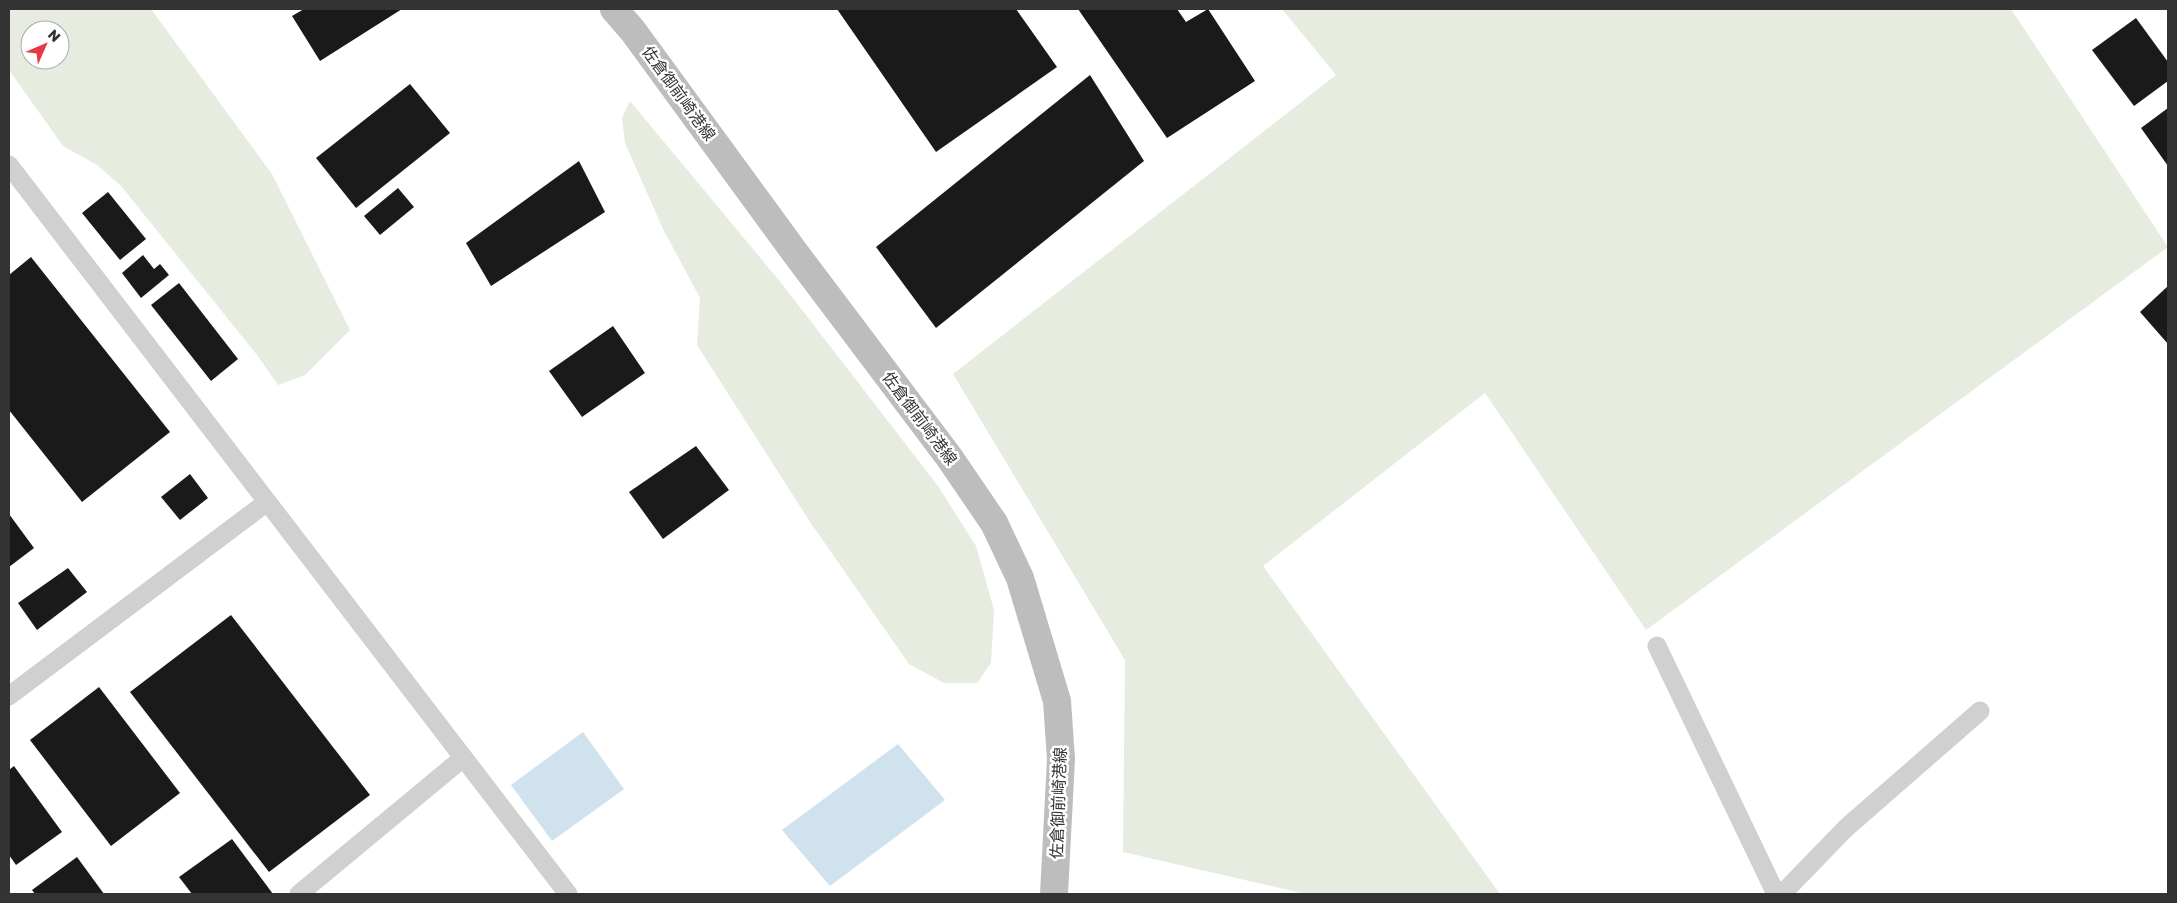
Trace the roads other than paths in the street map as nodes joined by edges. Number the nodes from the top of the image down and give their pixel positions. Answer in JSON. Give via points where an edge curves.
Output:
{"nodes":[{"id":1,"x":614,"y":9,"type":"edge"},
{"id":2,"x":9,"y":166,"type":"edge"},
{"id":3,"x":267,"y":502,"type":"junction"},
{"id":4,"x":1657,"y":646,"type":"dead end"},
{"id":5,"x":9,"y":696,"type":"edge"},
{"id":6,"x":1980,"y":711,"type":"dead end"},
{"id":7,"x":464,"y":758,"type":"junction"},
{"id":8,"x":299,"y":894,"type":"edge"},
{"id":9,"x":568,"y":894,"type":"edge"},
{"id":10,"x":1054,"y":894,"type":"edge"},
{"id":11,"x":1776,"y":894,"type":"edge"},
{"id":12,"x":1782,"y":894,"type":"edge"}],
"edges":[{"from":1,"to":10,"type":"main road","name":"佐倉御前崎港線","via":[[949,456],[994,523],[1020,578],[1057,701],[1061,759]]},
{"from":2,"to":3,"type":"lane"},
{"from":3,"to":5,"type":"lane"},
{"from":3,"to":7,"type":"lane"},
{"from":4,"to":11,"type":"lane"},
{"from":6,"to":12,"type":"lane","via":[[1846,828]]},
{"from":7,"to":8,"type":"lane"},
{"from":7,"to":9,"type":"lane"}]}
